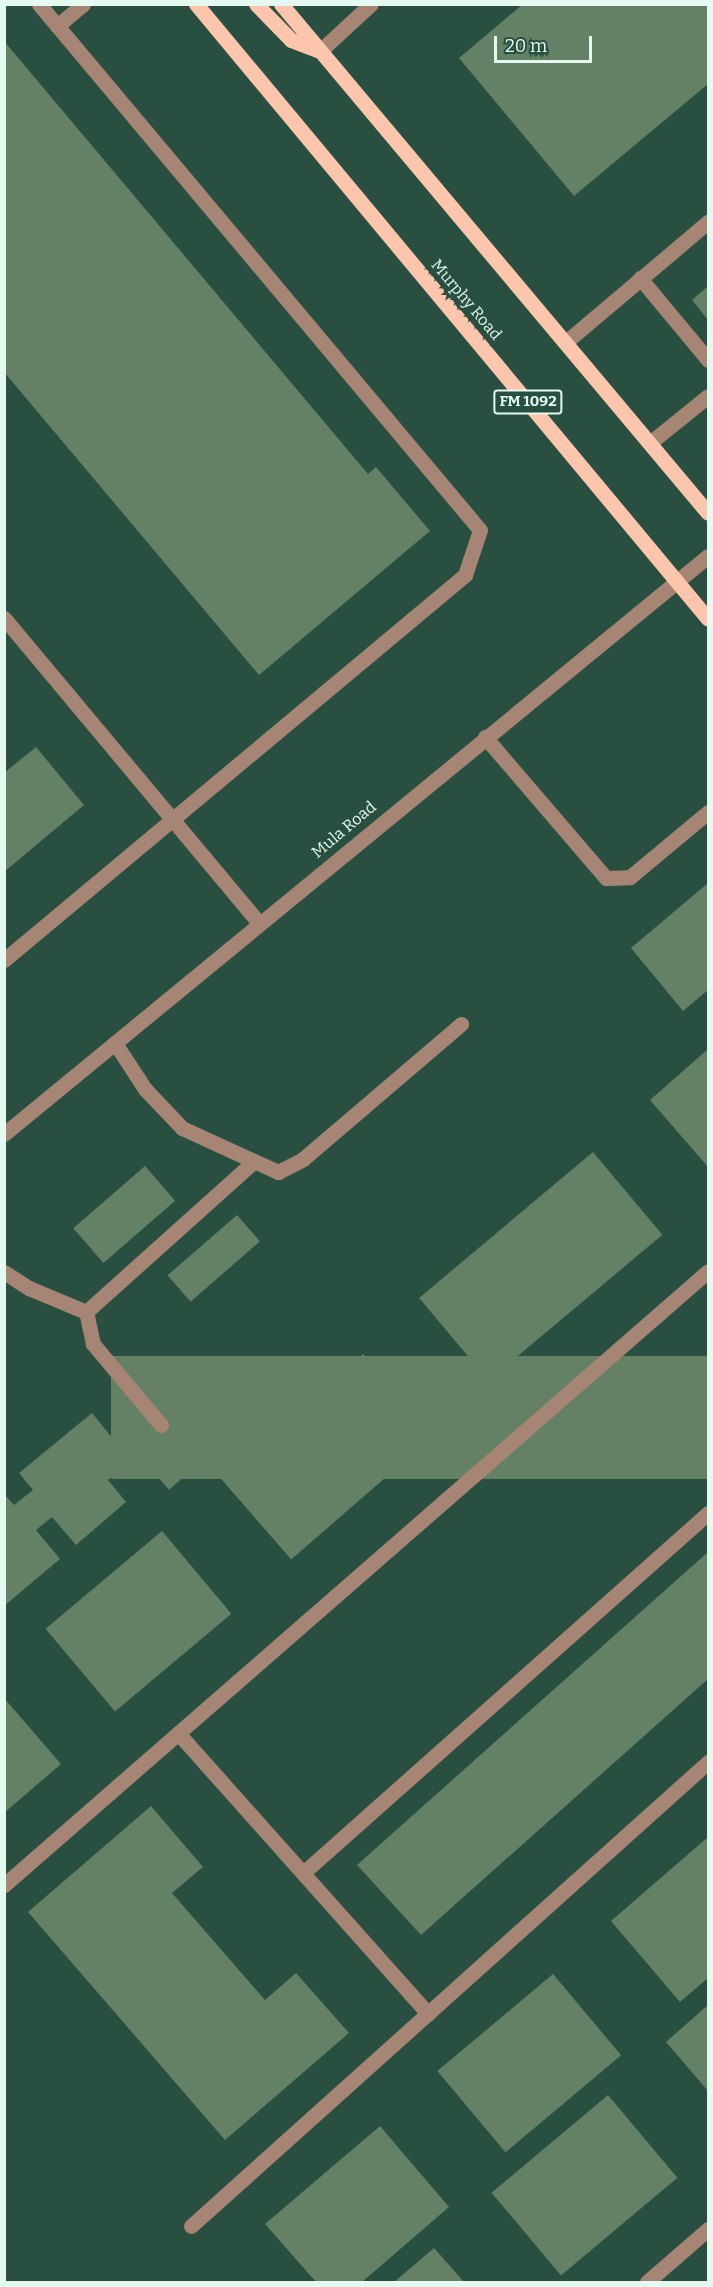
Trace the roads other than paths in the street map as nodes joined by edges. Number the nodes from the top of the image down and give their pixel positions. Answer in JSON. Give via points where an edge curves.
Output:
{"nodes":[{"id":1,"x":39,"y":4,"type":"edge"},
{"id":2,"x":83,"y":4,"type":"edge"},
{"id":3,"x":196,"y":4,"type":"edge"},
{"id":4,"x":256,"y":4,"type":"edge"},
{"id":5,"x":281,"y":4,"type":"edge"},
{"id":6,"x":371,"y":4,"type":"edge"},
{"id":7,"x":57,"y":26,"type":"junction"},
{"id":8,"x":320,"y":51,"type":"junction"},
{"id":9,"x":708,"y":222,"type":"edge"},
{"id":10,"x":640,"y":278,"type":"junction"},
{"id":11,"x":567,"y":341,"type":"junction"},
{"id":12,"x":708,"y":360,"type":"edge"},
{"id":13,"x":708,"y":396,"type":"edge"},
{"id":14,"x":651,"y":442,"type":"junction"},
{"id":15,"x":708,"y":513,"type":"edge"},
{"id":16,"x":708,"y":556,"type":"edge"},
{"id":17,"x":677,"y":581,"type":"junction"},
{"id":18,"x":4,"y":618,"type":"edge"},
{"id":19,"x":708,"y":619,"type":"edge"},
{"id":20,"x":485,"y":737,"type":"junction"},
{"id":21,"x":708,"y":812,"type":"edge"},
{"id":22,"x":173,"y":819,"type":"junction"},
{"id":23,"x":259,"y":923,"type":"junction"},
{"id":24,"x":4,"y":960,"type":"edge"},
{"id":25,"x":461,"y":1024,"type":"dead end"},
{"id":26,"x":115,"y":1043,"type":"junction"},
{"id":27,"x":4,"y":1134,"type":"edge"},
{"id":28,"x":252,"y":1163,"type":"junction"},
{"id":29,"x":708,"y":1271,"type":"edge"},
{"id":30,"x":4,"y":1272,"type":"edge"},
{"id":31,"x":86,"y":1312,"type":"junction"},
{"id":32,"x":161,"y":1425,"type":"dead end"},
{"id":33,"x":708,"y":1513,"type":"edge"},
{"id":34,"x":178,"y":1733,"type":"junction"},
{"id":35,"x":708,"y":1762,"type":"edge"},
{"id":36,"x":303,"y":1874,"type":"junction"},
{"id":37,"x":4,"y":1885,"type":"edge"},
{"id":38,"x":428,"y":2014,"type":"junction"},
{"id":39,"x":191,"y":2226,"type":"dead end"},
{"id":40,"x":708,"y":2229,"type":"edge"},
{"id":41,"x":646,"y":2283,"type":"edge"}],
"edges":[{"from":1,"to":7,"type":"street"},
{"from":2,"to":7,"type":"street"},
{"from":3,"to":17,"type":"main road","name":"Murphy Road","number":"FM 1092"},
{"from":4,"to":8,"type":"main road","via":[[291,40]]},
{"from":5,"to":8,"type":"main road"},
{"from":6,"to":8,"type":"street"},
{"from":7,"to":22,"type":"street","via":[[480,530],[465,575]]},
{"from":8,"to":11,"type":"main road"},
{"from":9,"to":10,"type":"street"},
{"from":10,"to":11,"type":"street"},
{"from":10,"to":12,"type":"street"},
{"from":11,"to":14,"type":"main road"},
{"from":13,"to":14,"type":"street"},
{"from":14,"to":15,"type":"main road"},
{"from":16,"to":17,"type":"street","name":"Mula Road"},
{"from":17,"to":19,"type":"main road","name":"Murphy Road","number":"FM 1092"},
{"from":17,"to":20,"type":"street","name":"Mula Road"},
{"from":18,"to":22,"type":"street"},
{"from":20,"to":21,"type":"street","via":[[606,878],[630,877]]},
{"from":20,"to":23,"type":"street","name":"Mula Road"},
{"from":22,"to":23,"type":"street"},
{"from":22,"to":24,"type":"street"},
{"from":23,"to":26,"type":"street","name":"Mula Road"},
{"from":25,"to":28,"type":"street","via":[[303,1159],[278,1172]]},
{"from":26,"to":27,"type":"street","name":"Mula Road"},
{"from":26,"to":28,"type":"street","via":[[145,1089],[182,1128]]},
{"from":28,"to":31,"type":"street"},
{"from":29,"to":34,"type":"street"},
{"from":30,"to":31,"type":"street","via":[[29,1288]]},
{"from":31,"to":32,"type":"street","via":[[93,1344]]},
{"from":33,"to":36,"type":"street"},
{"from":34,"to":36,"type":"street"},
{"from":34,"to":37,"type":"street"},
{"from":35,"to":38,"type":"street"},
{"from":36,"to":38,"type":"street"},
{"from":38,"to":39,"type":"street"},
{"from":40,"to":41,"type":"street"}]}
